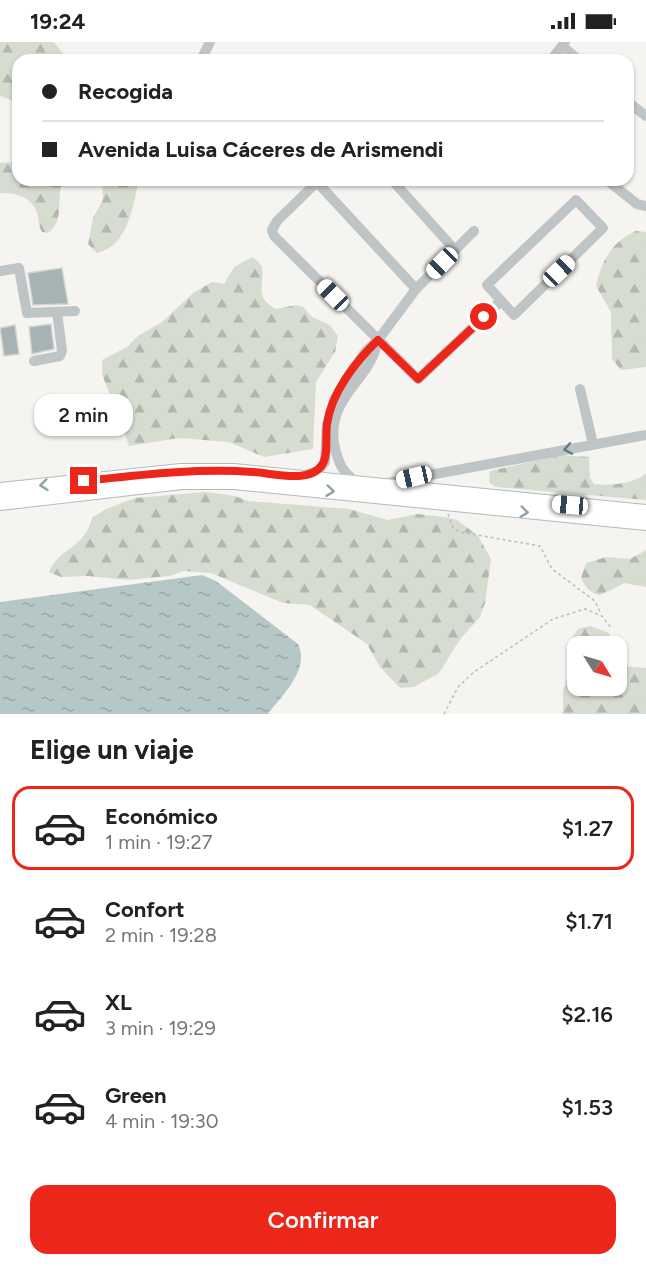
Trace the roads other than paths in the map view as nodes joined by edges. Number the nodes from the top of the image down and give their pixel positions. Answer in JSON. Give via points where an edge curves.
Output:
{"nodes":[{"id":1,"x":634,"y":107,"type":"edge"},
{"id":2,"x":646,"y":116,"type":"edge"},
{"id":3,"x":311,"y":186,"type":"edge"},
{"id":4,"x":321,"y":186,"type":"edge"},
{"id":5,"x":397,"y":186,"type":"edge"},
{"id":6,"x":614,"y":186,"type":"edge"},
{"id":7,"x":646,"y":206,"type":"edge"},
{"id":8,"x":474,"y":231,"type":"dead end"},
{"id":9,"x":455,"y":250,"type":"junction"},
{"id":10,"x":0,"y":271,"type":"edge"},
{"id":11,"x":416,"y":289,"type":"junction"},
{"id":12,"x":501,"y":301,"type":"junction"},
{"id":13,"x":75,"y":311,"type":"dead end"},
{"id":14,"x":57,"y":312,"type":"junction"},
{"id":15,"x":378,"y":340,"type":"junction"},
{"id":16,"x":34,"y":361,"type":"dead end"},
{"id":17,"x":580,"y":389,"type":"dead end"},
{"id":18,"x":333,"y":412,"type":"junction"},
{"id":19,"x":646,"y":435,"type":"edge"},
{"id":20,"x":593,"y":444,"type":"junction"},
{"id":21,"x":300,"y":476,"type":"junction"},
{"id":22,"x":357,"y":482,"type":"junction"},
{"id":23,"x":380,"y":485,"type":"junction"},
{"id":24,"x":0,"y":490,"type":"edge"},
{"id":25,"x":0,"y":502,"type":"edge"},
{"id":26,"x":646,"y":512,"type":"edge"},
{"id":27,"x":646,"y":523,"type":"edge"}],
"edges":[{"from":1,"to":2,"type":"street"},
{"from":3,"to":15,"type":"street","via":[[277,221],[274,236]]},
{"from":4,"to":11,"type":"street"},
{"from":5,"to":9,"type":"street"},
{"from":6,"to":7,"type":"street","via":[[637,204]]},
{"from":8,"to":9,"type":"street"},
{"from":9,"to":11,"type":"street"},
{"from":10,"to":14,"type":"street","via":[[15,267],[22,273],[27,313]]},
{"from":11,"to":15,"type":"street"},
{"from":12,"to":12,"type":"street","via":[[514,315],[603,228],[576,201],[487,285]]},
{"from":12,"to":15,"type":"street","via":[[418,379]]},
{"from":13,"to":14,"type":"street"},
{"from":14,"to":16,"type":"street","via":[[62,351],[57,358]]},
{"from":15,"to":18,"type":"street","via":[[335,398]]},
{"from":17,"to":20,"type":"street"},
{"from":18,"to":21,"type":"street","via":[[327,424],[324,462],[318,471]]},
{"from":18,"to":22,"type":"street","via":[[339,464]]},
{"from":19,"to":20,"type":"street"},
{"from":20,"to":23,"type":"street","one_way":true},
{"from":21,"to":22,"type":"main road"},
{"from":21,"to":24,"type":"main road","one_way":true,"via":[[181,471]]},
{"from":22,"to":23,"type":"main road"},
{"from":23,"to":26,"type":"main road"},
{"from":25,"to":27,"type":"main road","one_way":true,"via":[[205,482],[280,485]]}]}
